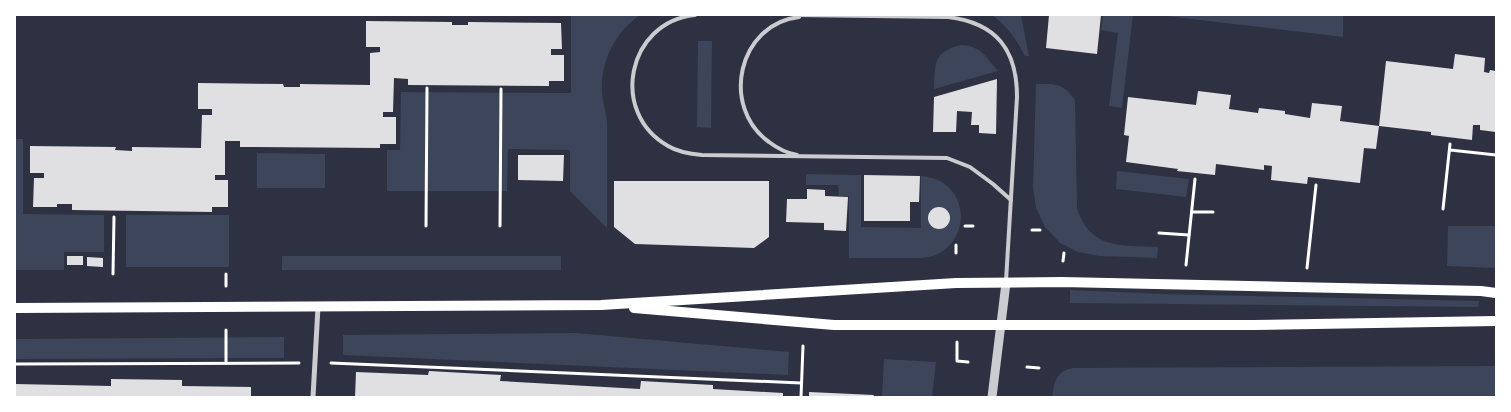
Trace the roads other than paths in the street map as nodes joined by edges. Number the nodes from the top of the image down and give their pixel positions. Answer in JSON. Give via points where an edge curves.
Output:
{"nodes":[{"id":1,"x":695,"y":15,"type":"edge"},
{"id":2,"x":796,"y":15,"type":"edge"},
{"id":3,"x":811,"y":15,"type":"edge"},
{"id":4,"x":810,"y":157,"type":"junction"},
{"id":5,"x":1011,"y":200,"type":"junction"},
{"id":6,"x":1006,"y":282,"type":"junction"},
{"id":7,"x":1496,"y":293,"type":"edge"},
{"id":8,"x":600,"y":305,"type":"junction"},
{"id":9,"x":318,"y":307,"type":"junction"},
{"id":10,"x":15,"y":308,"type":"edge"},
{"id":11,"x":1496,"y":321,"type":"edge"},
{"id":12,"x":1000,"y":325,"type":"junction"},
{"id":13,"x":313,"y":397,"type":"edge"},
{"id":14,"x":992,"y":397,"type":"edge"}],
"edges":[{"from":1,"to":4,"type":"lane","via":[[670,22],[656,31],[636,59],[632,92],[644,124],[669,147],[685,153]]},
{"from":2,"to":3,"type":"lane"},
{"from":3,"to":4,"type":"lane","via":[[794,17],[764,32],[753,45],[740,77],[744,110],[763,138],[777,148]]},
{"from":3,"to":5,"type":"lane","via":[[948,17],[965,19],[994,36],[1014,63],[1017,80]]},
{"from":4,"to":5,"type":"lane","via":[[946,158],[970,167]]},
{"from":5,"to":6,"type":"lane"},
{"from":6,"to":7,"type":"main road"},
{"from":6,"to":8,"type":"main road"},
{"from":6,"to":12,"type":"street"},
{"from":8,"to":9,"type":"main road"},
{"from":8,"to":12,"type":"main road","via":[[834,326]]},
{"from":9,"to":10,"type":"main road"},
{"from":9,"to":13,"type":"street"},
{"from":11,"to":12,"type":"main road"},
{"from":12,"to":14,"type":"street"}]}
